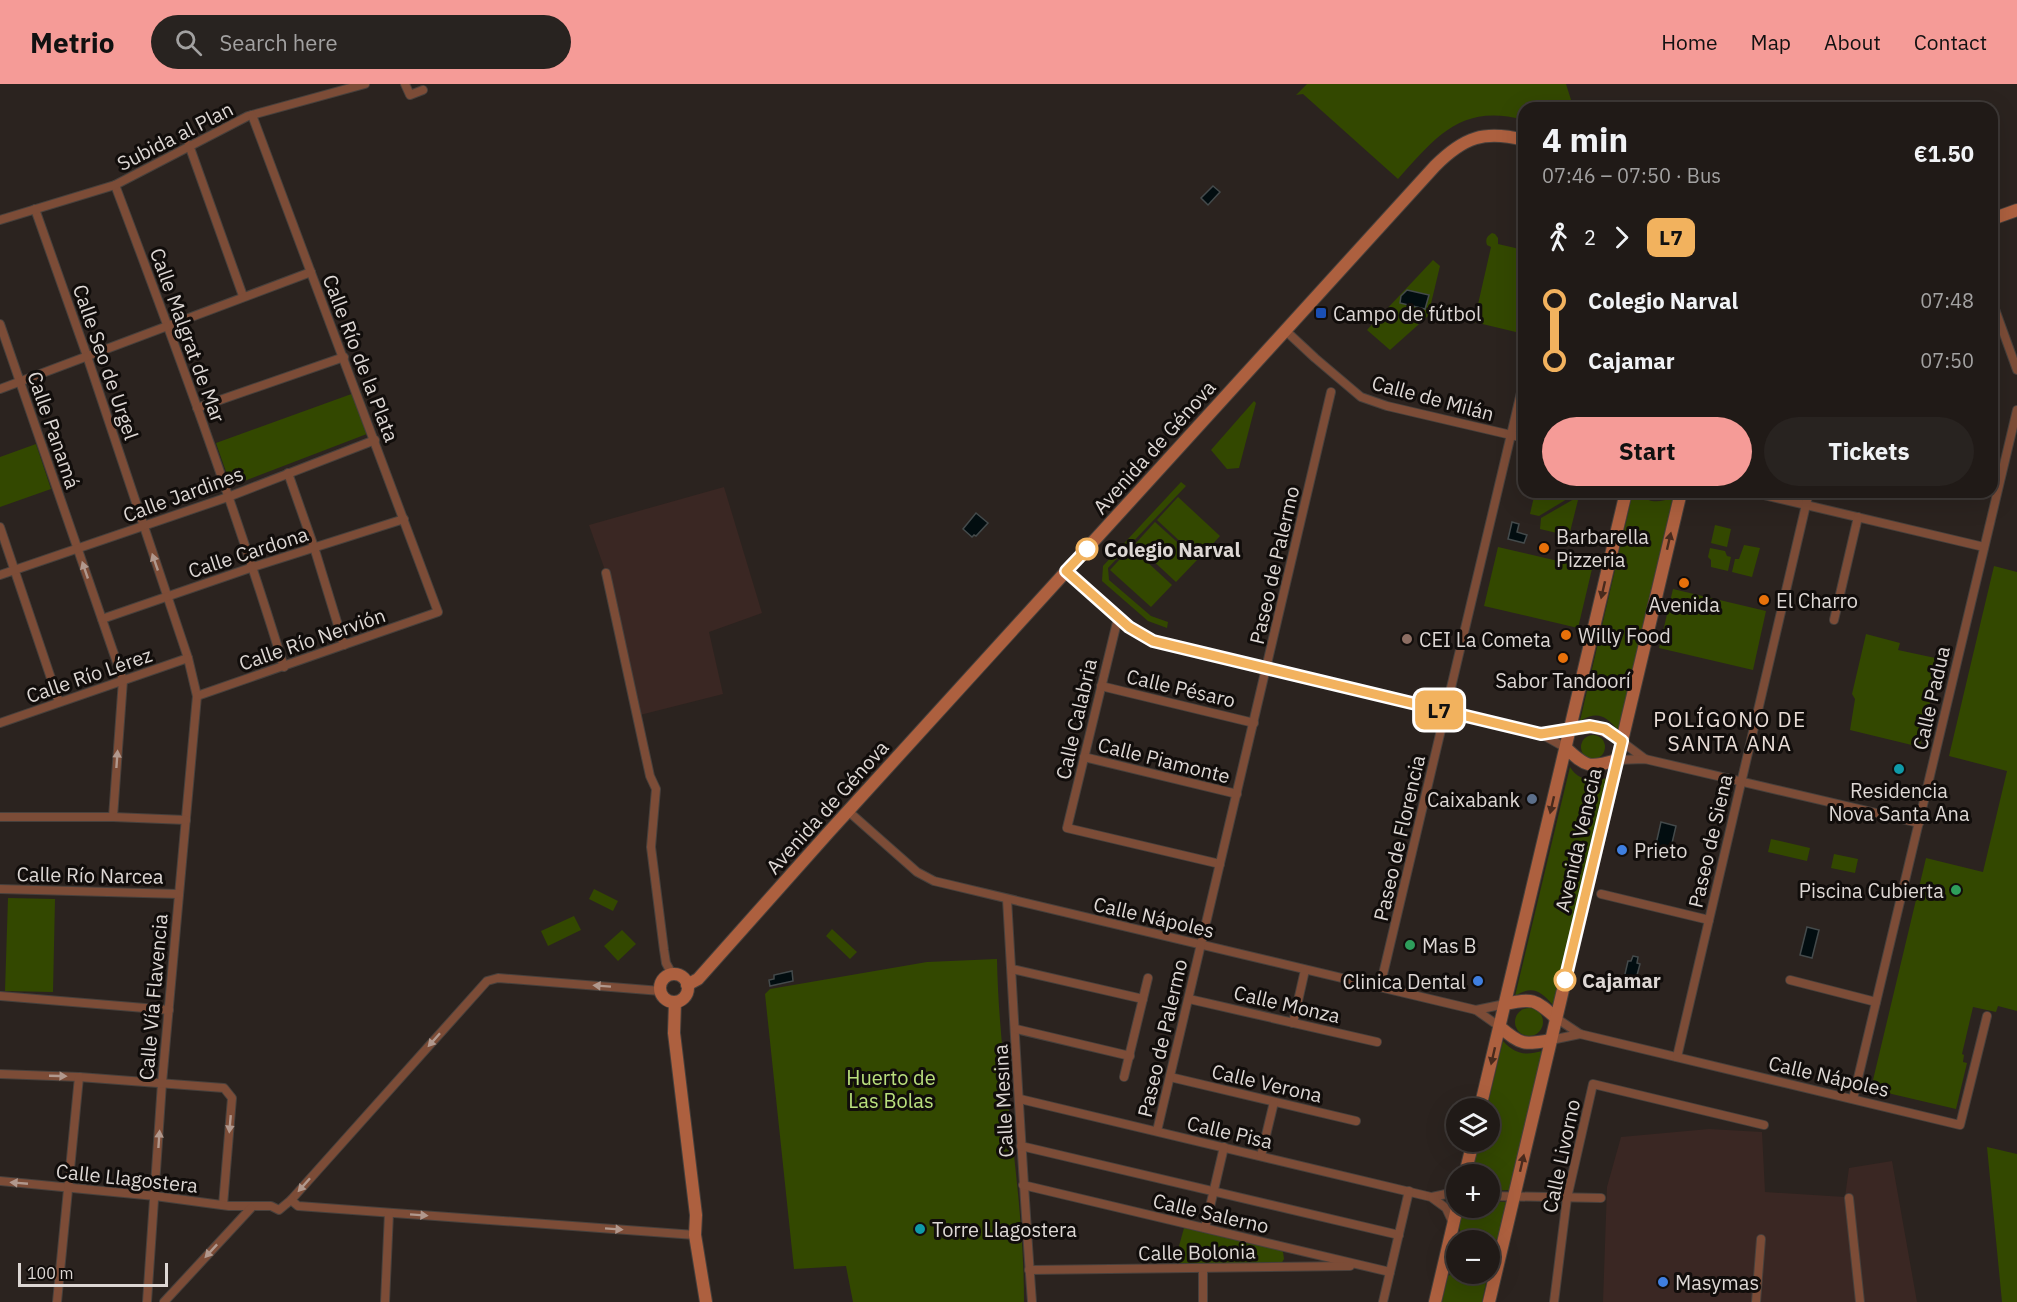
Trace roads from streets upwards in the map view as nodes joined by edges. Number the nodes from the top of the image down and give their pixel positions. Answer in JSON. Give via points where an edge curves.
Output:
{"nodes":[{"id":1,"x":365,"y":84,"type":"edge"},
{"id":2,"x":405,"y":84,"type":"edge"},
{"id":3,"x":423,"y":90,"type":"dead end"},
{"id":4,"x":252,"y":116,"type":"junction"},
{"id":5,"x":1518,"y":139,"type":"edge"},
{"id":6,"x":189,"y":146,"type":"junction"},
{"id":7,"x":115,"y":185,"type":"junction"},
{"id":8,"x":35,"y":209,"type":"junction"},
{"id":9,"x":2017,"y":210,"type":"edge"},
{"id":10,"x":1998,"y":217,"type":"edge"},
{"id":11,"x":0,"y":220,"type":"edge"},
{"id":12,"x":311,"y":272,"type":"junction"},
{"id":13,"x":243,"y":296,"type":"junction"},
{"id":14,"x":1998,"y":318,"type":"edge"},
{"id":15,"x":0,"y":324,"type":"edge"},
{"id":16,"x":168,"y":325,"type":"junction"},
{"id":17,"x":1286,"y":331,"type":"junction"},
{"id":18,"x":87,"y":356,"type":"junction"},
{"id":19,"x":344,"y":357,"type":"junction"},
{"id":20,"x":2017,"y":370,"type":"edge"},
{"id":21,"x":20,"y":381,"type":"junction"},
{"id":22,"x":0,"y":389,"type":"edge"},
{"id":23,"x":1331,"y":392,"type":"dead end"},
{"id":24,"x":1518,"y":405,"type":"edge"},
{"id":25,"x":197,"y":408,"type":"junction"},
{"id":26,"x":2017,"y":410,"type":"edge"},
{"id":27,"x":1511,"y":435,"type":"junction"},
{"id":28,"x":1518,"y":437,"type":"edge"},
{"id":29,"x":375,"y":440,"type":"junction"},
{"id":30,"x":288,"y":473,"type":"junction"},
{"id":31,"x":1998,"y":489,"type":"edge"},
{"id":32,"x":228,"y":497,"type":"junction"},
{"id":33,"x":1625,"y":498,"type":"edge"},
{"id":34,"x":1680,"y":498,"type":"edge"},
{"id":35,"x":1776,"y":498,"type":"edge"},
{"id":36,"x":1808,"y":498,"type":"edge"},
{"id":37,"x":1996,"y":498,"type":"edge"},
{"id":38,"x":1806,"y":505,"type":"junction"},
{"id":39,"x":1858,"y":517,"type":"junction"},
{"id":40,"x":404,"y":519,"type":"junction"},
{"id":41,"x":0,"y":527,"type":"edge"},
{"id":42,"x":143,"y":527,"type":"junction"},
{"id":43,"x":1984,"y":547,"type":"junction"},
{"id":44,"x":78,"y":548,"type":"junction"},
{"id":45,"x":314,"y":548,"type":"junction"},
{"id":46,"x":253,"y":567,"type":"junction"},
{"id":47,"x":14,"y":570,"type":"junction"},
{"id":48,"x":1066,"y":571,"type":"junction"},
{"id":49,"x":606,"y":573,"type":"dead end"},
{"id":50,"x":0,"y":575,"type":"edge"},
{"id":51,"x":167,"y":597,"type":"junction"},
{"id":52,"x":438,"y":612,"type":"joint"},
{"id":53,"x":1118,"y":618,"type":"junction"},
{"id":54,"x":102,"y":619,"type":"junction"},
{"id":55,"x":1834,"y":620,"type":"dead end"},
{"id":56,"x":344,"y":645,"type":"junction"},
{"id":57,"x":188,"y":658,"type":"junction"},
{"id":58,"x":284,"y":666,"type":"junction"},
{"id":59,"x":1266,"y":669,"type":"junction"},
{"id":60,"x":123,"y":680,"type":"junction"},
{"id":61,"x":1101,"y":686,"type":"junction"},
{"id":62,"x":197,"y":696,"type":"junction"},
{"id":63,"x":59,"y":702,"type":"junction"},
{"id":64,"x":1445,"y":712,"type":"junction"},
{"id":65,"x":0,"y":723,"type":"edge"},
{"id":66,"x":1254,"y":723,"type":"junction"},
{"id":67,"x":1570,"y":730,"type":"junction"},
{"id":68,"x":1541,"y":734,"type":"junction"},
{"id":69,"x":1622,"y":741,"type":"junction"},
{"id":70,"x":1566,"y":748,"type":"junction"},
{"id":71,"x":1084,"y":757,"type":"junction"},
{"id":72,"x":1645,"y":759,"type":"junction"},
{"id":73,"x":1617,"y":760,"type":"junction"},
{"id":74,"x":1741,"y":781,"type":"junction"},
{"id":75,"x":1237,"y":794,"type":"junction"},
{"id":76,"x":848,"y":811,"type":"junction"},
{"id":77,"x":0,"y":817,"type":"edge"},
{"id":78,"x":113,"y":817,"type":"junction"},
{"id":79,"x":186,"y":820,"type":"junction"},
{"id":80,"x":1919,"y":823,"type":"junction"},
{"id":81,"x":1220,"y":864,"type":"junction"},
{"id":82,"x":0,"y":889,"type":"edge"},
{"id":83,"x":179,"y":894,"type":"junction"},
{"id":84,"x":1601,"y":894,"type":"dead end"},
{"id":85,"x":1007,"y":899,"type":"junction"},
{"id":86,"x":1709,"y":920,"type":"junction"},
{"id":87,"x":1201,"y":945,"type":"junction"},
{"id":88,"x":1012,"y":969,"type":"junction"},
{"id":89,"x":1305,"y":970,"type":"junction"},
{"id":90,"x":672,"y":974,"type":"junction"},
{"id":91,"x":1148,"y":978,"type":"dead end"},
{"id":92,"x":1790,"y":980,"type":"dead end"},
{"id":93,"x":687,"y":985,"type":"junction"},
{"id":94,"x":1380,"y":987,"type":"junction"},
{"id":95,"x":661,"y":991,"type":"junction"},
{"id":96,"x":0,"y":996,"type":"edge"},
{"id":97,"x":1143,"y":999,"type":"junction"},
{"id":98,"x":1189,"y":999,"type":"junction"},
{"id":99,"x":675,"y":1002,"type":"junction"},
{"id":100,"x":1876,"y":1002,"type":"junction"},
{"id":101,"x":1505,"y":1004,"type":"junction"},
{"id":102,"x":169,"y":1010,"type":"junction"},
{"id":103,"x":1476,"y":1010,"type":"junction"},
{"id":104,"x":1987,"y":1016,"type":"dead end"},
{"id":105,"x":1556,"y":1018,"type":"junction"},
{"id":106,"x":1293,"y":1023,"type":"junction"},
{"id":107,"x":1500,"y":1027,"type":"junction"},
{"id":108,"x":1016,"y":1029,"type":"junction"},
{"id":109,"x":1580,"y":1034,"type":"junction"},
{"id":110,"x":1551,"y":1040,"type":"junction"},
{"id":111,"x":1377,"y":1042,"type":"dead end"},
{"id":112,"x":1130,"y":1056,"type":"junction"},
{"id":113,"x":1677,"y":1057,"type":"junction"},
{"id":114,"x":0,"y":1074,"type":"edge"},
{"id":115,"x":79,"y":1077,"type":"junction"},
{"id":116,"x":1125,"y":1077,"type":"dead end"},
{"id":117,"x":1170,"y":1077,"type":"junction"},
{"id":118,"x":162,"y":1083,"type":"junction"},
{"id":119,"x":1482,"y":1098,"type":"edge"},
{"id":120,"x":1020,"y":1099,"type":"junction"},
{"id":121,"x":1853,"y":1099,"type":"junction"},
{"id":122,"x":1274,"y":1102,"type":"junction"},
{"id":123,"x":1356,"y":1121,"type":"dead end"},
{"id":124,"x":1764,"y":1125,"type":"dead end"},
{"id":125,"x":1158,"y":1131,"type":"junction"},
{"id":126,"x":1021,"y":1146,"type":"junction"},
{"id":127,"x":1224,"y":1147,"type":"junction"},
{"id":128,"x":1262,"y":1156,"type":"junction"},
{"id":129,"x":0,"y":1181,"type":"edge"},
{"id":130,"x":1023,"y":1185,"type":"junction"},
{"id":131,"x":69,"y":1187,"type":"junction"},
{"id":132,"x":1213,"y":1191,"type":"junction"},
{"id":133,"x":1409,"y":1191,"type":"junction"},
{"id":134,"x":1446,"y":1194,"type":"edge"},
{"id":135,"x":155,"y":1196,"type":"junction"},
{"id":136,"x":1500,"y":1196,"type":"edge"},
{"id":137,"x":1431,"y":1197,"type":"junction"},
{"id":138,"x":1514,"y":1197,"type":"junction"},
{"id":139,"x":1567,"y":1198,"type":"junction"},
{"id":140,"x":1601,"y":1198,"type":"dead end"},
{"id":141,"x":1849,"y":1198,"type":"dead end"},
{"id":142,"x":291,"y":1200,"type":"junction"},
{"id":143,"x":223,"y":1205,"type":"junction"},
{"id":144,"x":251,"y":1208,"type":"junction"},
{"id":145,"x":389,"y":1213,"type":"junction"},
{"id":146,"x":1205,"y":1228,"type":"junction"},
{"id":147,"x":1453,"y":1230,"type":"edge"},
{"id":148,"x":695,"y":1235,"type":"junction"},
{"id":149,"x":1399,"y":1235,"type":"junction"},
{"id":150,"x":1500,"y":1237,"type":"edge"},
{"id":151,"x":1761,"y":1239,"type":"dead end"},
{"id":152,"x":1446,"y":1259,"type":"edge"},
{"id":153,"x":1365,"y":1266,"type":"junction"},
{"id":154,"x":1203,"y":1268,"type":"junction"},
{"id":155,"x":1029,"y":1270,"type":"junction"},
{"id":156,"x":1446,"y":1270,"type":"edge"},
{"id":157,"x":1390,"y":1272,"type":"junction"},
{"id":158,"x":1442,"y":1272,"type":"junction"},
{"id":159,"x":1490,"y":1284,"type":"edge"},
{"id":160,"x":57,"y":1302,"type":"edge"},
{"id":161,"x":147,"y":1302,"type":"edge"},
{"id":162,"x":164,"y":1302,"type":"edge"},
{"id":163,"x":385,"y":1302,"type":"edge"},
{"id":164,"x":706,"y":1302,"type":"edge"},
{"id":165,"x":1032,"y":1302,"type":"edge"},
{"id":166,"x":1203,"y":1302,"type":"edge"},
{"id":167,"x":1383,"y":1302,"type":"edge"},
{"id":168,"x":1435,"y":1302,"type":"edge"},
{"id":169,"x":1489,"y":1302,"type":"edge"},
{"id":170,"x":1554,"y":1302,"type":"edge"},
{"id":171,"x":1756,"y":1302,"type":"edge"},
{"id":172,"x":1860,"y":1302,"type":"edge"}],
"edges":[{"from":1,"to":4,"type":"street","name":"Subida al Plan"},
{"from":2,"to":3,"type":"street","via":[[410,95]]},
{"from":4,"to":6,"type":"street","name":"Subida al Plan"},
{"from":4,"to":12,"type":"street","name":"Calle Río de la Plata"},
{"from":5,"to":17,"type":"street","name":"Avenida de Génova","via":[[1484,135],[1453,150]]},
{"from":6,"to":7,"type":"street","name":"Subida al Plan"},
{"from":6,"to":13,"type":"street"},
{"from":7,"to":8,"type":"street","name":"Subida al Plan"},
{"from":7,"to":16,"type":"street","name":"Calle Malgrat de Mar"},
{"from":8,"to":11,"type":"street","name":"Subida al Plan"},
{"from":8,"to":18,"type":"street","name":"Calle Seo de Urgel"},
{"from":9,"to":10,"type":"street"},
{"from":12,"to":13,"type":"street"},
{"from":12,"to":19,"type":"street","name":"Calle Río de la Plata"},
{"from":13,"to":16,"type":"street"},
{"from":14,"to":20,"type":"street"},
{"from":15,"to":21,"type":"street","name":"Calle Panamá"},
{"from":16,"to":18,"type":"street"},
{"from":16,"to":25,"type":"street","name":"Calle Malgrat de Mar"},
{"from":17,"to":27,"type":"street","name":"Calle de Milán","via":[[1361,397]]},
{"from":17,"to":48,"type":"street","name":"Avenida de Génova"},
{"from":18,"to":21,"type":"street"},
{"from":18,"to":42,"type":"street","name":"Calle Seo de Urgel"},
{"from":19,"to":25,"type":"street"},
{"from":19,"to":29,"type":"street","name":"Calle Río de la Plata"},
{"from":21,"to":22,"type":"street"},
{"from":21,"to":44,"type":"street","name":"Calle Panamá"},
{"from":23,"to":59,"type":"street","name":"Paseo de Palermo"},
{"from":24,"to":27,"type":"street","name":"Paseo de Florencia"},
{"from":25,"to":32,"type":"street","name":"Calle Malgrat de Mar"},
{"from":26,"to":31,"type":"street","name":"Calle Padua"},
{"from":27,"to":28,"type":"street","name":"Calle de Milán"},
{"from":27,"to":64,"type":"street","name":"Paseo de Florencia"},
{"from":29,"to":30,"type":"street","name":"Calle Jardines"},
{"from":29,"to":40,"type":"street","name":"Calle Río de la Plata"},
{"from":30,"to":32,"type":"street","name":"Calle Jardines"},
{"from":30,"to":45,"type":"street"},
{"from":32,"to":42,"type":"street","name":"Calle Jardines"},
{"from":32,"to":46,"type":"street","name":"Calle Malgrat de Mar"},
{"from":33,"to":67,"type":"street","name":"Avenida Venecia","one_way":true},
{"from":69,"to":34,"type":"street","name":"Avenida Venecia","one_way":true},
{"from":35,"to":38,"type":"street"},
{"from":36,"to":38,"type":"street","name":"Paseo de Siena"},
{"from":37,"to":43,"type":"street","name":"Calle Padua"},
{"from":38,"to":39,"type":"street"},
{"from":38,"to":74,"type":"street","name":"Paseo de Siena"},
{"from":39,"to":43,"type":"street"},
{"from":39,"to":55,"type":"street"},
{"from":40,"to":45,"type":"street","name":"Calle Cardona"},
{"from":40,"to":52,"type":"street","name":"Calle Río de la Plata"},
{"from":41,"to":47,"type":"street"},
{"from":42,"to":44,"type":"street","name":"Calle Jardines"},
{"from":51,"to":42,"type":"street","name":"Calle Seo de Urgel","one_way":true},
{"from":43,"to":80,"type":"street","name":"Calle Padua"},
{"from":44,"to":47,"type":"street","name":"Calle Jardines"},
{"from":54,"to":44,"type":"street","name":"Calle Panamá","one_way":true},
{"from":45,"to":46,"type":"street","name":"Calle Cardona"},
{"from":45,"to":56,"type":"street"},
{"from":46,"to":51,"type":"street","name":"Calle Cardona"},
{"from":46,"to":58,"type":"street","name":"Calle Malgrat de Mar"},
{"from":47,"to":50,"type":"street","name":"Calle Jardines"},
{"from":47,"to":63,"type":"street"},
{"from":48,"to":53,"type":"street"},
{"from":48,"to":76,"type":"street","name":"Avenida de Génova"},
{"from":49,"to":90,"type":"street","via":[[656,789],[651,847],[666,963]]},
{"from":51,"to":54,"type":"street","name":"Calle Cardona"},
{"from":51,"to":57,"type":"street","name":"Calle Vía Flavencia"},
{"from":52,"to":56,"type":"street","name":"Calle Río Nervión"},
{"from":53,"to":59,"type":"street","via":[[1153,641]]},
{"from":53,"to":61,"type":"street","name":"Calle Calabria"},
{"from":54,"to":60,"type":"street","name":"Calle Panamá"},
{"from":56,"to":58,"type":"street","name":"Calle Río Nervión"},
{"from":57,"to":60,"type":"street","name":"Calle Río Lérez"},
{"from":57,"to":62,"type":"street","name":"Calle Vía Flavencia"},
{"from":58,"to":62,"type":"street","name":"Calle Río Nervión"},
{"from":59,"to":64,"type":"street"},
{"from":59,"to":66,"type":"street","name":"Paseo de Palermo"},
{"from":60,"to":63,"type":"street","name":"Calle Río Lérez"},
{"from":78,"to":60,"type":"street","one_way":true},
{"from":61,"to":66,"type":"street","name":"Calle Pésaro"},
{"from":61,"to":71,"type":"street","name":"Calle Calabria"},
{"from":62,"to":79,"type":"street","name":"Calle Vía Flavencia"},
{"from":63,"to":65,"type":"street","name":"Calle Río Lérez"},
{"from":64,"to":68,"type":"street"},
{"from":64,"to":94,"type":"street","name":"Paseo de Florencia"},
{"from":66,"to":75,"type":"street","name":"Paseo de Palermo"},
{"from":67,"to":68,"type":"street"},
{"from":67,"to":69,"type":"street","via":[[1590,726],[1605,729]]},
{"from":67,"to":70,"type":"street","name":"Avenida Venecia"},
{"from":68,"to":70,"type":"street"},
{"from":69,"to":72,"type":"street"},
{"from":69,"to":73,"type":"street","name":"Avenida Venecia"},
{"from":70,"to":73,"type":"street","via":[[1581,762],[1597,766]]},
{"from":70,"to":101,"type":"street","name":"Avenida Venecia","one_way":true},
{"from":71,"to":75,"type":"street","name":"Calle Piamonte"},
{"from":71,"to":81,"type":"street","name":"Calle Calabria","via":[[1067,828]]},
{"from":72,"to":73,"type":"street"},
{"from":72,"to":74,"type":"street"},
{"from":73,"to":105,"type":"street","name":"Avenida Venecia"},
{"from":74,"to":80,"type":"street"},
{"from":74,"to":86,"type":"street","name":"Paseo de Siena"},
{"from":75,"to":81,"type":"street","name":"Paseo de Palermo"},
{"from":76,"to":85,"type":"street","name":"Calle Nápoles","via":[[928,879]]},
{"from":76,"to":93,"type":"street","name":"Avenida de Génova","via":[[698,979]]},
{"from":77,"to":78,"type":"street"},
{"from":78,"to":79,"type":"street"},
{"from":79,"to":83,"type":"street","name":"Calle Vía Flavencia"},
{"from":80,"to":100,"type":"street","name":"Calle Padua"},
{"from":81,"to":87,"type":"street","name":"Paseo de Palermo"},
{"from":82,"to":83,"type":"street","name":"Calle Río Narcea"},
{"from":83,"to":102,"type":"street","name":"Calle Vía Flavencia"},
{"from":84,"to":86,"type":"street"},
{"from":85,"to":87,"type":"street","name":"Calle Nápoles"},
{"from":85,"to":88,"type":"street","name":"Calle Mesina"},
{"from":86,"to":113,"type":"street","name":"Paseo de Siena"},
{"from":87,"to":89,"type":"street","name":"Calle Nápoles"},
{"from":87,"to":98,"type":"street","name":"Paseo de Palermo"},
{"from":88,"to":97,"type":"street"},
{"from":88,"to":108,"type":"street","name":"Calle Mesina"},
{"from":89,"to":94,"type":"street","name":"Calle Nápoles"},
{"from":89,"to":106,"type":"street"},
{"from":90,"to":93,"type":"street","via":[[680,976]]},
{"from":90,"to":95,"type":"street","via":[[663,980]]},
{"from":91,"to":97,"type":"street"},
{"from":92,"to":100,"type":"street"},
{"from":93,"to":99,"type":"street","via":[[685,996]]},
{"from":94,"to":103,"type":"street","name":"Calle Nápoles"},
{"from":95,"to":99,"type":"street","via":[[666,999]]},
{"from":95,"to":142,"type":"street","one_way":true,"via":[[498,978],[487,981]]},
{"from":96,"to":102,"type":"street"},
{"from":97,"to":112,"type":"street"},
{"from":98,"to":106,"type":"street","name":"Calle Monza"},
{"from":98,"to":117,"type":"street","name":"Paseo de Palermo"},
{"from":99,"to":148,"type":"street","via":[[674,1033],[696,1215]]},
{"from":100,"to":121,"type":"street","name":"Calle Padua"},
{"from":101,"to":103,"type":"street","name":"Calle Nápoles"},
{"from":101,"to":105,"type":"street","via":[[1533,1001]]},
{"from":101,"to":107,"type":"street","name":"Avenida Venecia"},
{"from":102,"to":118,"type":"street","name":"Calle Vía Flavencia"},
{"from":103,"to":107,"type":"street","name":"Calle Nápoles"},
{"from":104,"to":121,"type":"street","name":"Calle Nápoles","via":[[1960,1125]]},
{"from":105,"to":109,"type":"street","name":"Calle Nápoles"},
{"from":105,"to":110,"type":"street","name":"Avenida Venecia"},
{"from":106,"to":111,"type":"street","name":"Calle Monza"},
{"from":107,"to":110,"type":"street","via":[[1515,1041],[1530,1044]]},
{"from":107,"to":119,"type":"street","name":"Avenida Venecia","one_way":true},
{"from":108,"to":112,"type":"street"},
{"from":108,"to":120,"type":"street","name":"Calle Mesina"},
{"from":109,"to":110,"type":"street","name":"Calle Nápoles"},
{"from":109,"to":113,"type":"street","name":"Calle Nápoles"},
{"from":138,"to":110,"type":"street","name":"Avenida Venecia","one_way":true},
{"from":112,"to":116,"type":"street"},
{"from":113,"to":121,"type":"street","name":"Calle Nápoles"},
{"from":114,"to":115,"type":"street","one_way":true},
{"from":115,"to":118,"type":"street"},
{"from":115,"to":131,"type":"street"},
{"from":117,"to":122,"type":"street","name":"Calle Verona"},
{"from":117,"to":125,"type":"street","name":"Paseo de Palermo"},
{"from":135,"to":118,"type":"street","name":"Calle Vía Flavencia","one_way":true},
{"from":118,"to":143,"type":"street","one_way":true,"via":[[224,1088],[232,1098]]},
{"from":120,"to":125,"type":"street","name":"Calle Pisa"},
{"from":120,"to":126,"type":"street","name":"Calle Mesina"},
{"from":122,"to":123,"type":"street","name":"Calle Verona"},
{"from":122,"to":128,"type":"street"},
{"from":124,"to":139,"type":"street","name":"Calle Livorno","via":[[1593,1084]]},
{"from":125,"to":127,"type":"street","name":"Calle Pisa"},
{"from":126,"to":130,"type":"street","name":"Calle Mesina"},
{"from":126,"to":132,"type":"street"},
{"from":127,"to":128,"type":"street","name":"Calle Pisa"},
{"from":127,"to":132,"type":"street"},
{"from":128,"to":133,"type":"street","name":"Calle Pisa"},
{"from":131,"to":129,"type":"street","name":"Calle Llagostera","one_way":true},
{"from":130,"to":146,"type":"street","name":"Calle Salerno"},
{"from":130,"to":155,"type":"street","name":"Calle Mesina"},
{"from":131,"to":135,"type":"street","name":"Calle Llagostera"},
{"from":131,"to":160,"type":"street"},
{"from":132,"to":146,"type":"street"},
{"from":132,"to":149,"type":"street"},
{"from":133,"to":137,"type":"street","name":"Calle Pisa"},
{"from":133,"to":149,"type":"street"},
{"from":134,"to":137,"type":"street"},
{"from":135,"to":143,"type":"street","name":"Calle Llagostera"},
{"from":135,"to":161,"type":"street","name":"Calle Vía Flavencia"},
{"from":136,"to":138,"type":"street"},
{"from":137,"to":147,"type":"street","via":[[1446,1208]]},
{"from":138,"to":139,"type":"street"},
{"from":138,"to":150,"type":"street","name":"Avenida Venecia"},
{"from":139,"to":140,"type":"street"},
{"from":139,"to":170,"type":"street","name":"Calle Livorno"},
{"from":141,"to":172,"type":"street"},
{"from":142,"to":144,"type":"street","name":"Calle Llagostera","via":[[279,1210],[271,1206]]},
{"from":142,"to":145,"type":"street","via":[[298,1206]]},
{"from":143,"to":144,"type":"street","name":"Calle Llagostera"},
{"from":144,"to":162,"type":"street","one_way":true},
{"from":145,"to":148,"type":"street","one_way":true},
{"from":145,"to":163,"type":"street"},
{"from":146,"to":153,"type":"street","name":"Calle Salerno"},
{"from":148,"to":164,"type":"street"},
{"from":149,"to":157,"type":"street"},
{"from":151,"to":171,"type":"street"},
{"from":152,"to":158,"type":"street"},
{"from":153,"to":154,"type":"street","name":"Calle Bolonia"},
{"from":153,"to":157,"type":"street","name":"Calle Salerno"},
{"from":154,"to":155,"type":"street","name":"Calle Bolonia"},
{"from":154,"to":166,"type":"street"},
{"from":155,"to":165,"type":"street","name":"Calle Mesina"},
{"from":156,"to":158,"type":"street"},
{"from":157,"to":167,"type":"street"},
{"from":158,"to":168,"type":"street"},
{"from":159,"to":169,"type":"street","name":"Avenida Venecia"}]}
